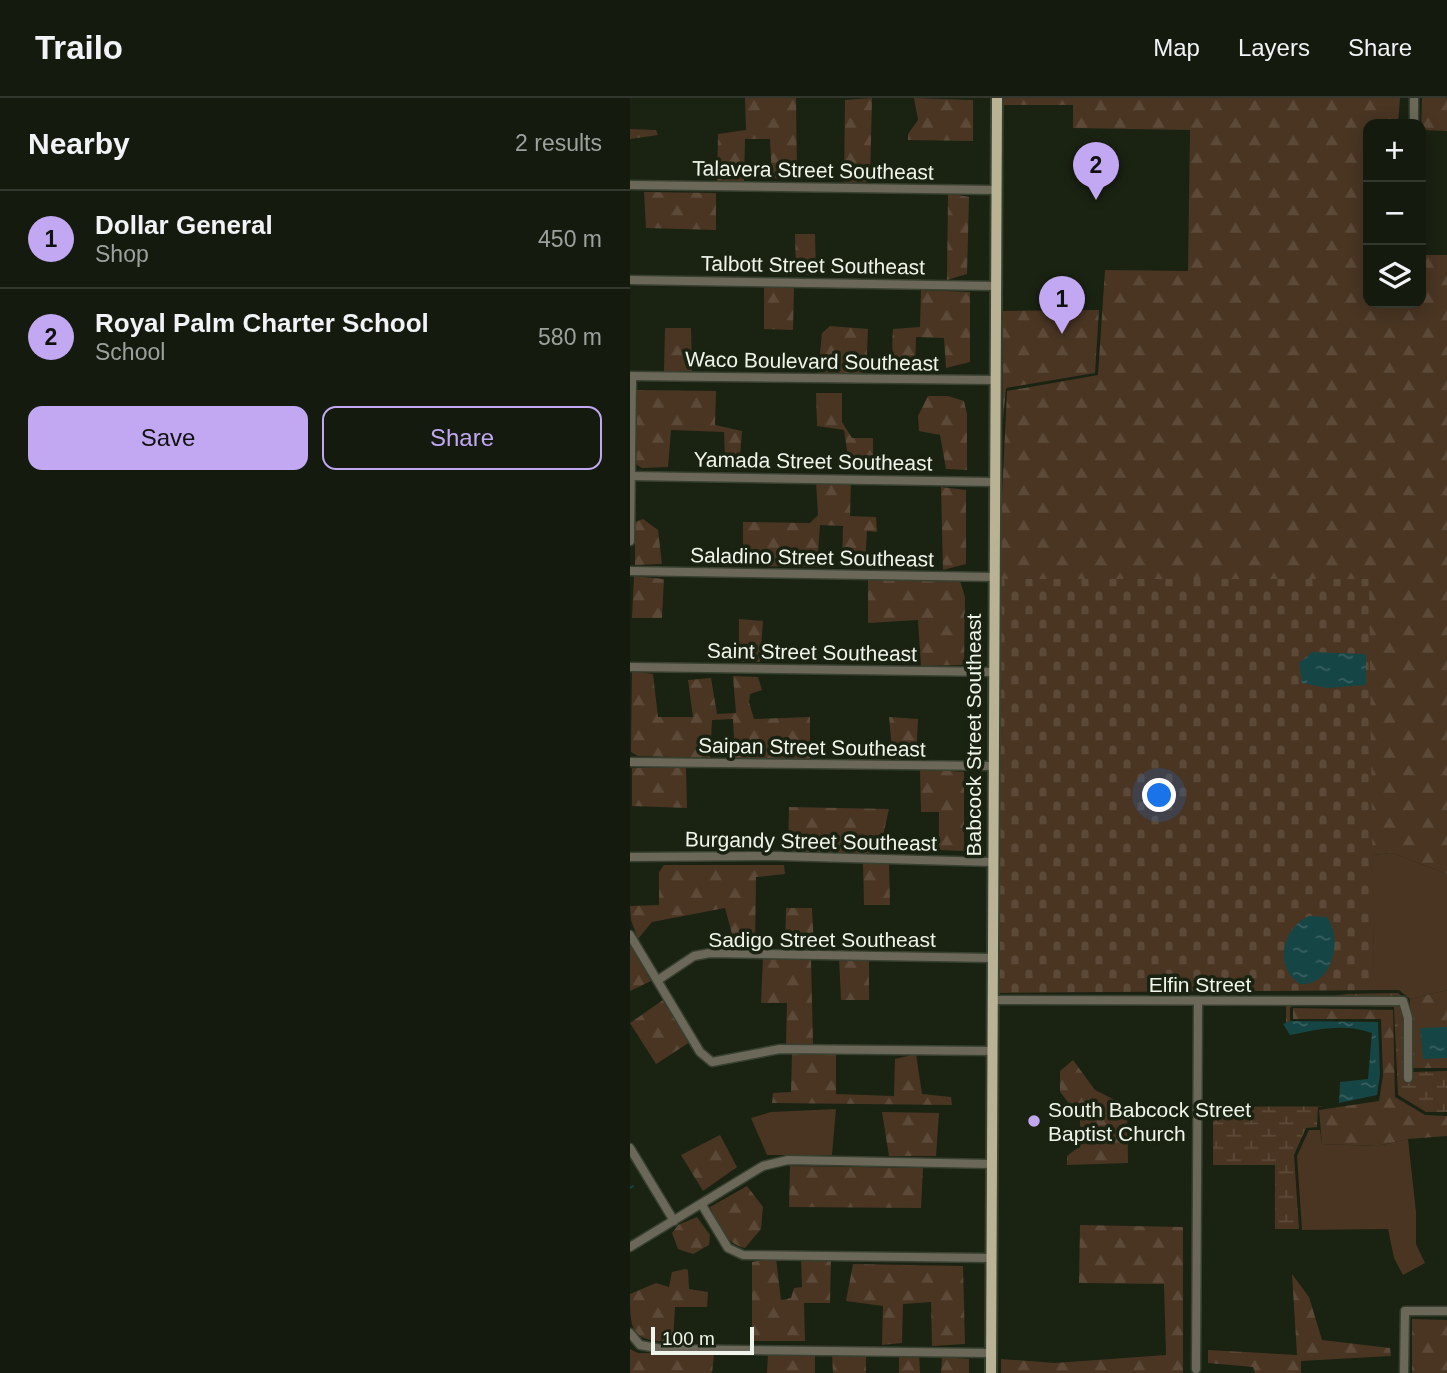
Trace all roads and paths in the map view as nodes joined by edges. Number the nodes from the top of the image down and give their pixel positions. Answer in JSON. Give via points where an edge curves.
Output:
{"nodes":[{"id":1,"x":997,"y":98,"type":"edge"},
{"id":2,"x":1414,"y":98,"type":"edge"},
{"id":3,"x":1414,"y":119,"type":"edge"},
{"id":4,"x":630,"y":184,"type":"edge"},
{"id":5,"x":996,"y":190,"type":"junction"},
{"id":6,"x":630,"y":280,"type":"edge"},
{"id":7,"x":995,"y":286,"type":"junction"},
{"id":8,"x":631,"y":376,"type":"edge"},
{"id":9,"x":995,"y":380,"type":"junction"},
{"id":10,"x":631,"y":476,"type":"edge"},
{"id":11,"x":994,"y":482,"type":"junction"},
{"id":12,"x":630,"y":541,"type":"edge"},
{"id":13,"x":630,"y":571,"type":"edge"},
{"id":14,"x":993,"y":577,"type":"junction"},
{"id":15,"x":630,"y":667,"type":"edge"},
{"id":16,"x":993,"y":672,"type":"junction"},
{"id":17,"x":630,"y":762,"type":"edge"},
{"id":18,"x":994,"y":766,"type":"junction"},
{"id":19,"x":630,"y":857,"type":"edge"},
{"id":20,"x":992,"y":862,"type":"junction"},
{"id":21,"x":630,"y":935,"type":"edge"},
{"id":22,"x":992,"y":958,"type":"junction"},
{"id":23,"x":658,"y":980,"type":"junction"},
{"id":24,"x":992,"y":1000,"type":"junction"},
{"id":25,"x":1198,"y":1002,"type":"junction"},
{"id":26,"x":993,"y":1051,"type":"junction"},
{"id":27,"x":1408,"y":1078,"type":"dead end"},
{"id":28,"x":630,"y":1148,"type":"edge"},
{"id":29,"x":991,"y":1164,"type":"junction"},
{"id":30,"x":702,"y":1205,"type":"junction"},
{"id":31,"x":674,"y":1221,"type":"junction"},
{"id":32,"x":630,"y":1247,"type":"edge"},
{"id":33,"x":992,"y":1258,"type":"junction"},
{"id":34,"x":1447,"y":1311,"type":"edge"},
{"id":35,"x":630,"y":1333,"type":"edge"},
{"id":36,"x":991,"y":1353,"type":"junction"},
{"id":37,"x":1196,"y":1369,"type":"dead end"},
{"id":38,"x":991,"y":1373,"type":"edge"},
{"id":39,"x":1404,"y":1373,"type":"edge"}],
"edges":[{"from":1,"to":5,"type":"main road","name":"Babcock Street Southeast"},
{"from":2,"to":3,"type":"street"},
{"from":4,"to":5,"type":"street","name":"Talavera Street Southeast"},
{"from":5,"to":7,"type":"main road","name":"Babcock Street Southeast"},
{"from":6,"to":7,"type":"street","name":"Talbott Street Southeast"},
{"from":7,"to":9,"type":"main road","name":"Babcock Street Southeast"},
{"from":8,"to":9,"type":"street","name":"Waco Boulevard Southeast"},
{"from":8,"to":10,"type":"street"},
{"from":9,"to":11,"type":"main road","name":"Babcock Street Southeast"},
{"from":10,"to":11,"type":"street","name":"Yamada Street Southeast"},
{"from":10,"to":12,"type":"street"},
{"from":11,"to":14,"type":"main road","name":"Babcock Street Southeast"},
{"from":13,"to":14,"type":"street","name":"Saladino Street Southeast"},
{"from":14,"to":16,"type":"main road","name":"Babcock Street Southeast"},
{"from":15,"to":16,"type":"street","name":"Saint Street Southeast"},
{"from":16,"to":18,"type":"main road","name":"Babcock Street Southeast"},
{"from":17,"to":18,"type":"street","name":"Saipan Street Southeast"},
{"from":18,"to":20,"type":"main road","name":"Babcock Street Southeast"},
{"from":19,"to":20,"type":"street","name":"Burgandy Street Southeast"},
{"from":20,"to":22,"type":"main road","name":"Babcock Street Southeast"},
{"from":21,"to":23,"type":"street"},
{"from":22,"to":23,"type":"street","name":"Sadigo Street Southeast","via":[[710,953],[694,956]]},
{"from":22,"to":24,"type":"main road","name":"Babcock Street Southeast"},
{"from":23,"to":26,"type":"street","via":[[700,1052],[712,1062],[780,1049]]},
{"from":24,"to":25,"type":"street","name":"Elfin Street"},
{"from":24,"to":26,"type":"main road","name":"Babcock Street Southeast"},
{"from":25,"to":27,"type":"street","name":"Elfin Street","via":[[1403,1000]]},
{"from":25,"to":37,"type":"street"},
{"from":26,"to":29,"type":"main road","name":"Babcock Street Southeast"},
{"from":28,"to":31,"type":"street"},
{"from":29,"to":30,"type":"street","via":[[788,1160],[763,1166]]},
{"from":29,"to":33,"type":"main road","name":"Babcock Street Southeast"},
{"from":30,"to":31,"type":"street"},
{"from":30,"to":33,"type":"street","via":[[729,1248],[743,1255]]},
{"from":31,"to":32,"type":"street"},
{"from":33,"to":36,"type":"main road","name":"Babcock Street Southeast"},
{"from":34,"to":39,"type":"street","via":[[1405,1311]]},
{"from":35,"to":36,"type":"street","via":[[640,1345],[662,1349]]},
{"from":36,"to":38,"type":"main road","name":"Babcock Street Southeast"}]}
